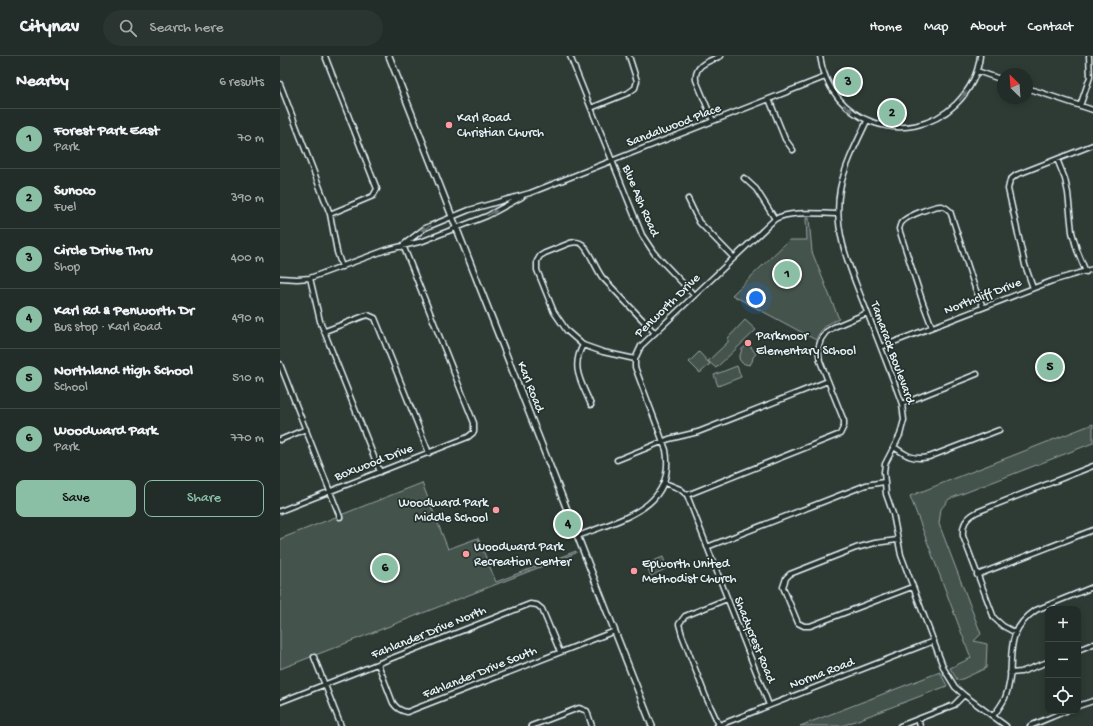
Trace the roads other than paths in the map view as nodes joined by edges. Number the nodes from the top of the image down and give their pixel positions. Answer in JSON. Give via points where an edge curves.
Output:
{"nodes":[{"id":1,"x":325,"y":56,"type":"edge"},
{"id":2,"x":389,"y":56,"type":"edge"},
{"id":3,"x":570,"y":56,"type":"edge"},
{"id":4,"x":629,"y":56,"type":"edge"},
{"id":5,"x":722,"y":56,"type":"edge"},
{"id":6,"x":820,"y":56,"type":"edge"},
{"id":7,"x":980,"y":56,"type":"edge"},
{"id":8,"x":1089,"y":56,"type":"edge"},
{"id":9,"x":977,"y":71,"type":"junction"},
{"id":10,"x":825,"y":77,"type":"junction"},
{"id":11,"x":997,"y":78,"type":"edge"},
{"id":12,"x":280,"y":84,"type":"edge"},
{"id":13,"x":1033,"y":90,"type":"edge"},
{"id":14,"x":769,"y":99,"type":"junction"},
{"id":15,"x":1080,"y":106,"type":"junction"},
{"id":16,"x":591,"y":108,"type":"junction"},
{"id":17,"x":1093,"y":110,"type":"edge"},
{"id":18,"x":713,"y":121,"type":"junction"},
{"id":19,"x":867,"y":121,"type":"junction"},
{"id":20,"x":1093,"y":144,"type":"edge"},
{"id":21,"x":793,"y":150,"type":"dead end"},
{"id":22,"x":1057,"y":159,"type":"junction"},
{"id":23,"x":612,"y":161,"type":"junction"},
{"id":24,"x":744,"y":178,"type":"dead end"},
{"id":25,"x":530,"y":193,"type":"junction"},
{"id":26,"x":688,"y":199,"type":"dead end"},
{"id":27,"x":330,"y":214,"type":"junction"},
{"id":28,"x":838,"y":214,"type":"junction"},
{"id":29,"x":452,"y":217,"type":"junction"},
{"id":30,"x":774,"y":219,"type":"junction"},
{"id":31,"x":456,"y":228,"type":"junction"},
{"id":32,"x":403,"y":245,"type":"junction"},
{"id":33,"x":734,"y":258,"type":"junction"},
{"id":34,"x":342,"y":266,"type":"junction"},
{"id":35,"x":1093,"y":269,"type":"edge"},
{"id":36,"x":1086,"y":272,"type":"junction"},
{"id":37,"x":280,"y":278,"type":"edge"},
{"id":38,"x":310,"y":278,"type":"junction"},
{"id":39,"x":1033,"y":288,"type":"junction"},
{"id":40,"x":694,"y":296,"type":"junction"},
{"id":41,"x":983,"y":307,"type":"junction"},
{"id":42,"x":867,"y":313,"type":"junction"},
{"id":43,"x":932,"y":327,"type":"junction"},
{"id":44,"x":325,"y":331,"type":"junction"},
{"id":45,"x":655,"y":333,"type":"junction"},
{"id":46,"x":583,"y":345,"type":"junction"},
{"id":47,"x":881,"y":347,"type":"junction"},
{"id":48,"x":635,"y":359,"type":"junction"},
{"id":49,"x":280,"y":364,"type":"edge"},
{"id":50,"x":977,"y":374,"type":"dead end"},
{"id":51,"x":286,"y":379,"type":"junction"},
{"id":52,"x":280,"y":381,"type":"edge"},
{"id":53,"x":828,"y":381,"type":"junction"},
{"id":54,"x":902,"y":404,"type":"junction"},
{"id":55,"x":591,"y":405,"type":"dead end"},
{"id":56,"x":306,"y":429,"type":"junction"},
{"id":57,"x":999,"y":430,"type":"dead end"},
{"id":58,"x":280,"y":440,"type":"edge"},
{"id":59,"x":663,"y":442,"type":"junction"},
{"id":60,"x":894,"y":447,"type":"junction"},
{"id":61,"x":429,"y":453,"type":"junction"},
{"id":62,"x":617,"y":460,"type":"dead end"},
{"id":63,"x":1093,"y":466,"type":"edge"},
{"id":64,"x":380,"y":472,"type":"junction"},
{"id":65,"x":884,"y":482,"type":"junction"},
{"id":66,"x":665,"y":483,"type":"junction"},
{"id":67,"x":330,"y":491,"type":"junction"},
{"id":68,"x":687,"y":496,"type":"junction"},
{"id":69,"x":280,"y":511,"type":"edge"},
{"id":70,"x":340,"y":517,"type":"dead end"},
{"id":71,"x":1093,"y":530,"type":"edge"},
{"id":72,"x":578,"y":536,"type":"junction"},
{"id":73,"x":897,"y":540,"type":"junction"},
{"id":74,"x":707,"y":547,"type":"junction"},
{"id":75,"x":977,"y":575,"type":"junction"},
{"id":76,"x":912,"y":586,"type":"junction"},
{"id":77,"x":1093,"y":587,"type":"edge"},
{"id":78,"x":727,"y":599,"type":"junction"},
{"id":79,"x":615,"y":631,"type":"junction"},
{"id":80,"x":1016,"y":633,"type":"junction"},
{"id":81,"x":934,"y":642,"type":"junction"},
{"id":82,"x":1093,"y":644,"type":"edge"},
{"id":83,"x":1081,"y":649,"type":"edge"},
{"id":84,"x":560,"y":652,"type":"junction"},
{"id":85,"x":314,"y":657,"type":"dead end"},
{"id":86,"x":1045,"y":663,"type":"edge"},
{"id":87,"x":378,"y":664,"type":"junction"},
{"id":88,"x":1010,"y":673,"type":"junction"},
{"id":89,"x":325,"y":684,"type":"junction"},
{"id":90,"x":964,"y":695,"type":"junction"},
{"id":91,"x":1093,"y":701,"type":"edge"},
{"id":92,"x":280,"y":702,"type":"edge"},
{"id":93,"x":769,"y":705,"type":"junction"},
{"id":94,"x":1081,"y":705,"type":"edge"},
{"id":95,"x":1059,"y":714,"type":"edge"},
{"id":96,"x":993,"y":716,"type":"junction"},
{"id":97,"x":918,"y":719,"type":"junction"},
{"id":98,"x":718,"y":725,"type":"edge"},
{"id":99,"x":341,"y":726,"type":"edge"},
{"id":100,"x":531,"y":726,"type":"edge"},
{"id":101,"x":592,"y":726,"type":"edge"},
{"id":102,"x":652,"y":726,"type":"edge"},
{"id":103,"x":900,"y":726,"type":"edge"},
{"id":104,"x":920,"y":726,"type":"edge"},
{"id":105,"x":1006,"y":726,"type":"edge"},
{"id":106,"x":1030,"y":726,"type":"edge"}],
"edges":[{"from":1,"to":27,"type":"street","via":[[376,185],[376,192],[369,199]]},
{"from":2,"to":29,"type":"main road","name":"Karl Road"},
{"from":3,"to":16,"type":"street","name":"Blue Ash Road"},
{"from":4,"to":16,"type":"street","via":[[637,81],[635,88]]},
{"from":5,"to":18,"type":"street","via":[[701,65],[696,74],[696,80]]},
{"from":6,"to":10,"type":"street"},
{"from":7,"to":9,"type":"street"},
{"from":8,"to":15,"type":"street","via":[[1090,77]]},
{"from":9,"to":11,"type":"street"},
{"from":19,"to":9,"type":"street","one_way":true,"via":[[895,127],[909,127],[930,121],[945,113],[962,98]]},
{"from":10,"to":14,"type":"street","name":"Sandalwood Place"},
{"from":10,"to":19,"type":"street","one_way":true,"via":[[841,102]]},
{"from":12,"to":27,"type":"street"},
{"from":13,"to":15,"type":"street"},
{"from":14,"to":18,"type":"street","name":"Sandalwood Place"},
{"from":14,"to":21,"type":"street","via":[[786,140]]},
{"from":15,"to":17,"type":"street"},
{"from":16,"to":23,"type":"street","name":"Blue Ash Road"},
{"from":18,"to":23,"type":"street","name":"Sandalwood Place"},
{"from":19,"to":28,"type":"street","name":"Tamarack Boulevard","via":[[844,174]]},
{"from":20,"to":22,"type":"street"},
{"from":22,"to":36,"type":"street","via":[[1065,178],[1076,250]]},
{"from":22,"to":39,"type":"street","via":[[1016,175],[1010,180],[1008,189],[1025,266]]},
{"from":23,"to":25,"type":"street","name":"Sandalwood Place"},
{"from":23,"to":40,"type":"street","name":"Blue Ash Road","via":[[644,239]]},
{"from":24,"to":30,"type":"street","via":[[756,189]]},
{"from":25,"to":29,"type":"street","name":"Sandalwood Place"},
{"from":31,"to":25,"type":"street","name":"Sandalwood Place","one_way":true,"via":[[487,216]]},
{"from":26,"to":33,"type":"street","via":[[699,222]]},
{"from":27,"to":34,"type":"street"},
{"from":28,"to":30,"type":"street","name":"Penworth Drive","via":[[792,214]]},
{"from":28,"to":42,"type":"street","name":"Tamarack Boulevard","via":[[845,256]]},
{"from":29,"to":31,"type":"main road","name":"Karl Road"},
{"from":29,"to":32,"type":"street","name":"Sandalwood Place","one_way":true,"via":[[425,228]]},
{"from":30,"to":33,"type":"street","name":"Penworth Drive"},
{"from":31,"to":32,"type":"street","name":"Sandalwood Place","via":[[417,243]]},
{"from":31,"to":72,"type":"main road","name":"Karl Road"},
{"from":32,"to":34,"type":"street","name":"Sandalwood Place"},
{"from":32,"to":61,"type":"street","name":"Boxwood Drive","via":[[474,423],[474,432],[468,437]]},
{"from":33,"to":40,"type":"street","name":"Penworth Drive"},
{"from":34,"to":38,"type":"street","name":"Sandalwood Place"},
{"from":35,"to":36,"type":"street","name":"Northcliff Drive"},
{"from":36,"to":39,"type":"street","name":"Northcliff Drive"},
{"from":37,"to":38,"type":"street","name":"Sandalwood Place"},
{"from":38,"to":44,"type":"street"},
{"from":39,"to":41,"type":"street","name":"Northcliff Drive"},
{"from":40,"to":45,"type":"street","name":"Penworth Drive"},
{"from":41,"to":43,"type":"street","name":"Northcliff Drive"},
{"from":41,"to":43,"type":"street","via":[[950,211],[941,206],[906,218],[900,224],[900,235]]},
{"from":42,"to":47,"type":"street","name":"Tamarack Boulevard"},
{"from":42,"to":53,"type":"street","via":[[834,327],[821,339],[818,355]]},
{"from":43,"to":47,"type":"street","name":"Northcliff Drive"},
{"from":44,"to":61,"type":"street","via":[[364,316],[371,316],[377,322]]},
{"from":44,"to":64,"type":"street"},
{"from":45,"to":46,"type":"street","via":[[597,271],[582,244],[575,242],[540,256],[537,270],[554,312],[567,331]]},
{"from":45,"to":48,"type":"street","name":"Penworth Drive","via":[[641,346]]},
{"from":46,"to":48,"type":"street"},
{"from":46,"to":55,"type":"street","via":[[576,360],[577,369]]},
{"from":47,"to":54,"type":"street","name":"Tamarack Boulevard"},
{"from":48,"to":59,"type":"street","name":"Penworth Drive","via":[[635,371]]},
{"from":49,"to":51,"type":"street"},
{"from":50,"to":54,"type":"street"},
{"from":51,"to":52,"type":"street"},
{"from":51,"to":56,"type":"street"},
{"from":53,"to":59,"type":"street","via":[[698,432]]},
{"from":53,"to":68,"type":"street","via":[[844,426],[840,434]]},
{"from":54,"to":60,"type":"street","name":"Tamarack Boulevard","via":[[904,420]]},
{"from":56,"to":58,"type":"street"},
{"from":56,"to":67,"type":"street"},
{"from":57,"to":60,"type":"street","via":[[929,457],[917,459]]},
{"from":59,"to":62,"type":"street"},
{"from":59,"to":66,"type":"street","name":"Penworth Drive","via":[[668,461]]},
{"from":60,"to":65,"type":"street","name":"Tamarack Boulevard","via":[[885,464]]},
{"from":61,"to":64,"type":"street","name":"Boxwood Drive"},
{"from":63,"to":75,"type":"street","via":[[976,512],[964,521],[963,536]]},
{"from":64,"to":67,"type":"street","name":"Boxwood Drive"},
{"from":65,"to":73,"type":"street","name":"Tamarack Boulevard"},
{"from":65,"to":74,"type":"street","via":[[866,485]]},
{"from":66,"to":68,"type":"street","via":[[680,489]]},
{"from":66,"to":72,"type":"street","name":"Penworth Drive","via":[[654,500],[642,509]]},
{"from":67,"to":69,"type":"street","name":"Boxwood Drive"},
{"from":67,"to":70,"type":"street"},
{"from":68,"to":74,"type":"street","name":"Shadycrest Road"},
{"from":71,"to":75,"type":"street"},
{"from":72,"to":79,"type":"main road","name":"Karl Road"},
{"from":73,"to":76,"type":"street","name":"Tamarack Boulevard"},
{"from":73,"to":76,"type":"street","via":[[856,548],[796,571],[786,578],[784,590],[795,618],[801,625],[810,626]]},
{"from":74,"to":78,"type":"street","name":"Shadycrest Road"},
{"from":75,"to":80,"type":"street","via":[[994,618]]},
{"from":76,"to":81,"type":"street","name":"Tamarack Boulevard"},
{"from":77,"to":80,"type":"street","via":[[1036,610]]},
{"from":78,"to":93,"type":"street","name":"Shadycrest Road"},
{"from":78,"to":98,"type":"street","via":[[685,616],[679,628]]},
{"from":79,"to":84,"type":"street","name":"Fahlander Drive South"},
{"from":79,"to":102,"type":"main road","name":"Karl Road"},
{"from":80,"to":88,"type":"street","via":[[1012,643]]},
{"from":81,"to":90,"type":"street","name":"Tamarack Boulevard","via":[[944,669],[955,687]]},
{"from":81,"to":93,"type":"street","name":"Norma Road"},
{"from":82,"to":83,"type":"street"},
{"from":84,"to":87,"type":"street","name":"Fahlander Drive North","via":[[542,610],[537,605],[530,604]]},
{"from":84,"to":87,"type":"street","name":"Fahlander Drive South","via":[[407,712],[393,704]]},
{"from":85,"to":89,"type":"street"},
{"from":86,"to":88,"type":"street","via":[[1021,672]]},
{"from":87,"to":89,"type":"street","name":"Fahlander Drive North"},
{"from":88,"to":96,"type":"street","via":[[1005,698]]},
{"from":89,"to":92,"type":"street","name":"Fahlander Drive North"},
{"from":89,"to":99,"type":"street"},
{"from":90,"to":96,"type":"street","name":"Tamarack Boulevard"},
{"from":90,"to":97,"type":"street","via":[[954,704]]},
{"from":91,"to":94,"type":"street"},
{"from":93,"to":98,"type":"street","name":"Norma Road"},
{"from":95,"to":106,"type":"street"},
{"from":96,"to":105,"type":"street","name":"Tamarack Boulevard"},
{"from":97,"to":103,"type":"street"},
{"from":97,"to":104,"type":"street"},
{"from":100,"to":101,"type":"street","via":[[576,709],[587,711]]}]}
